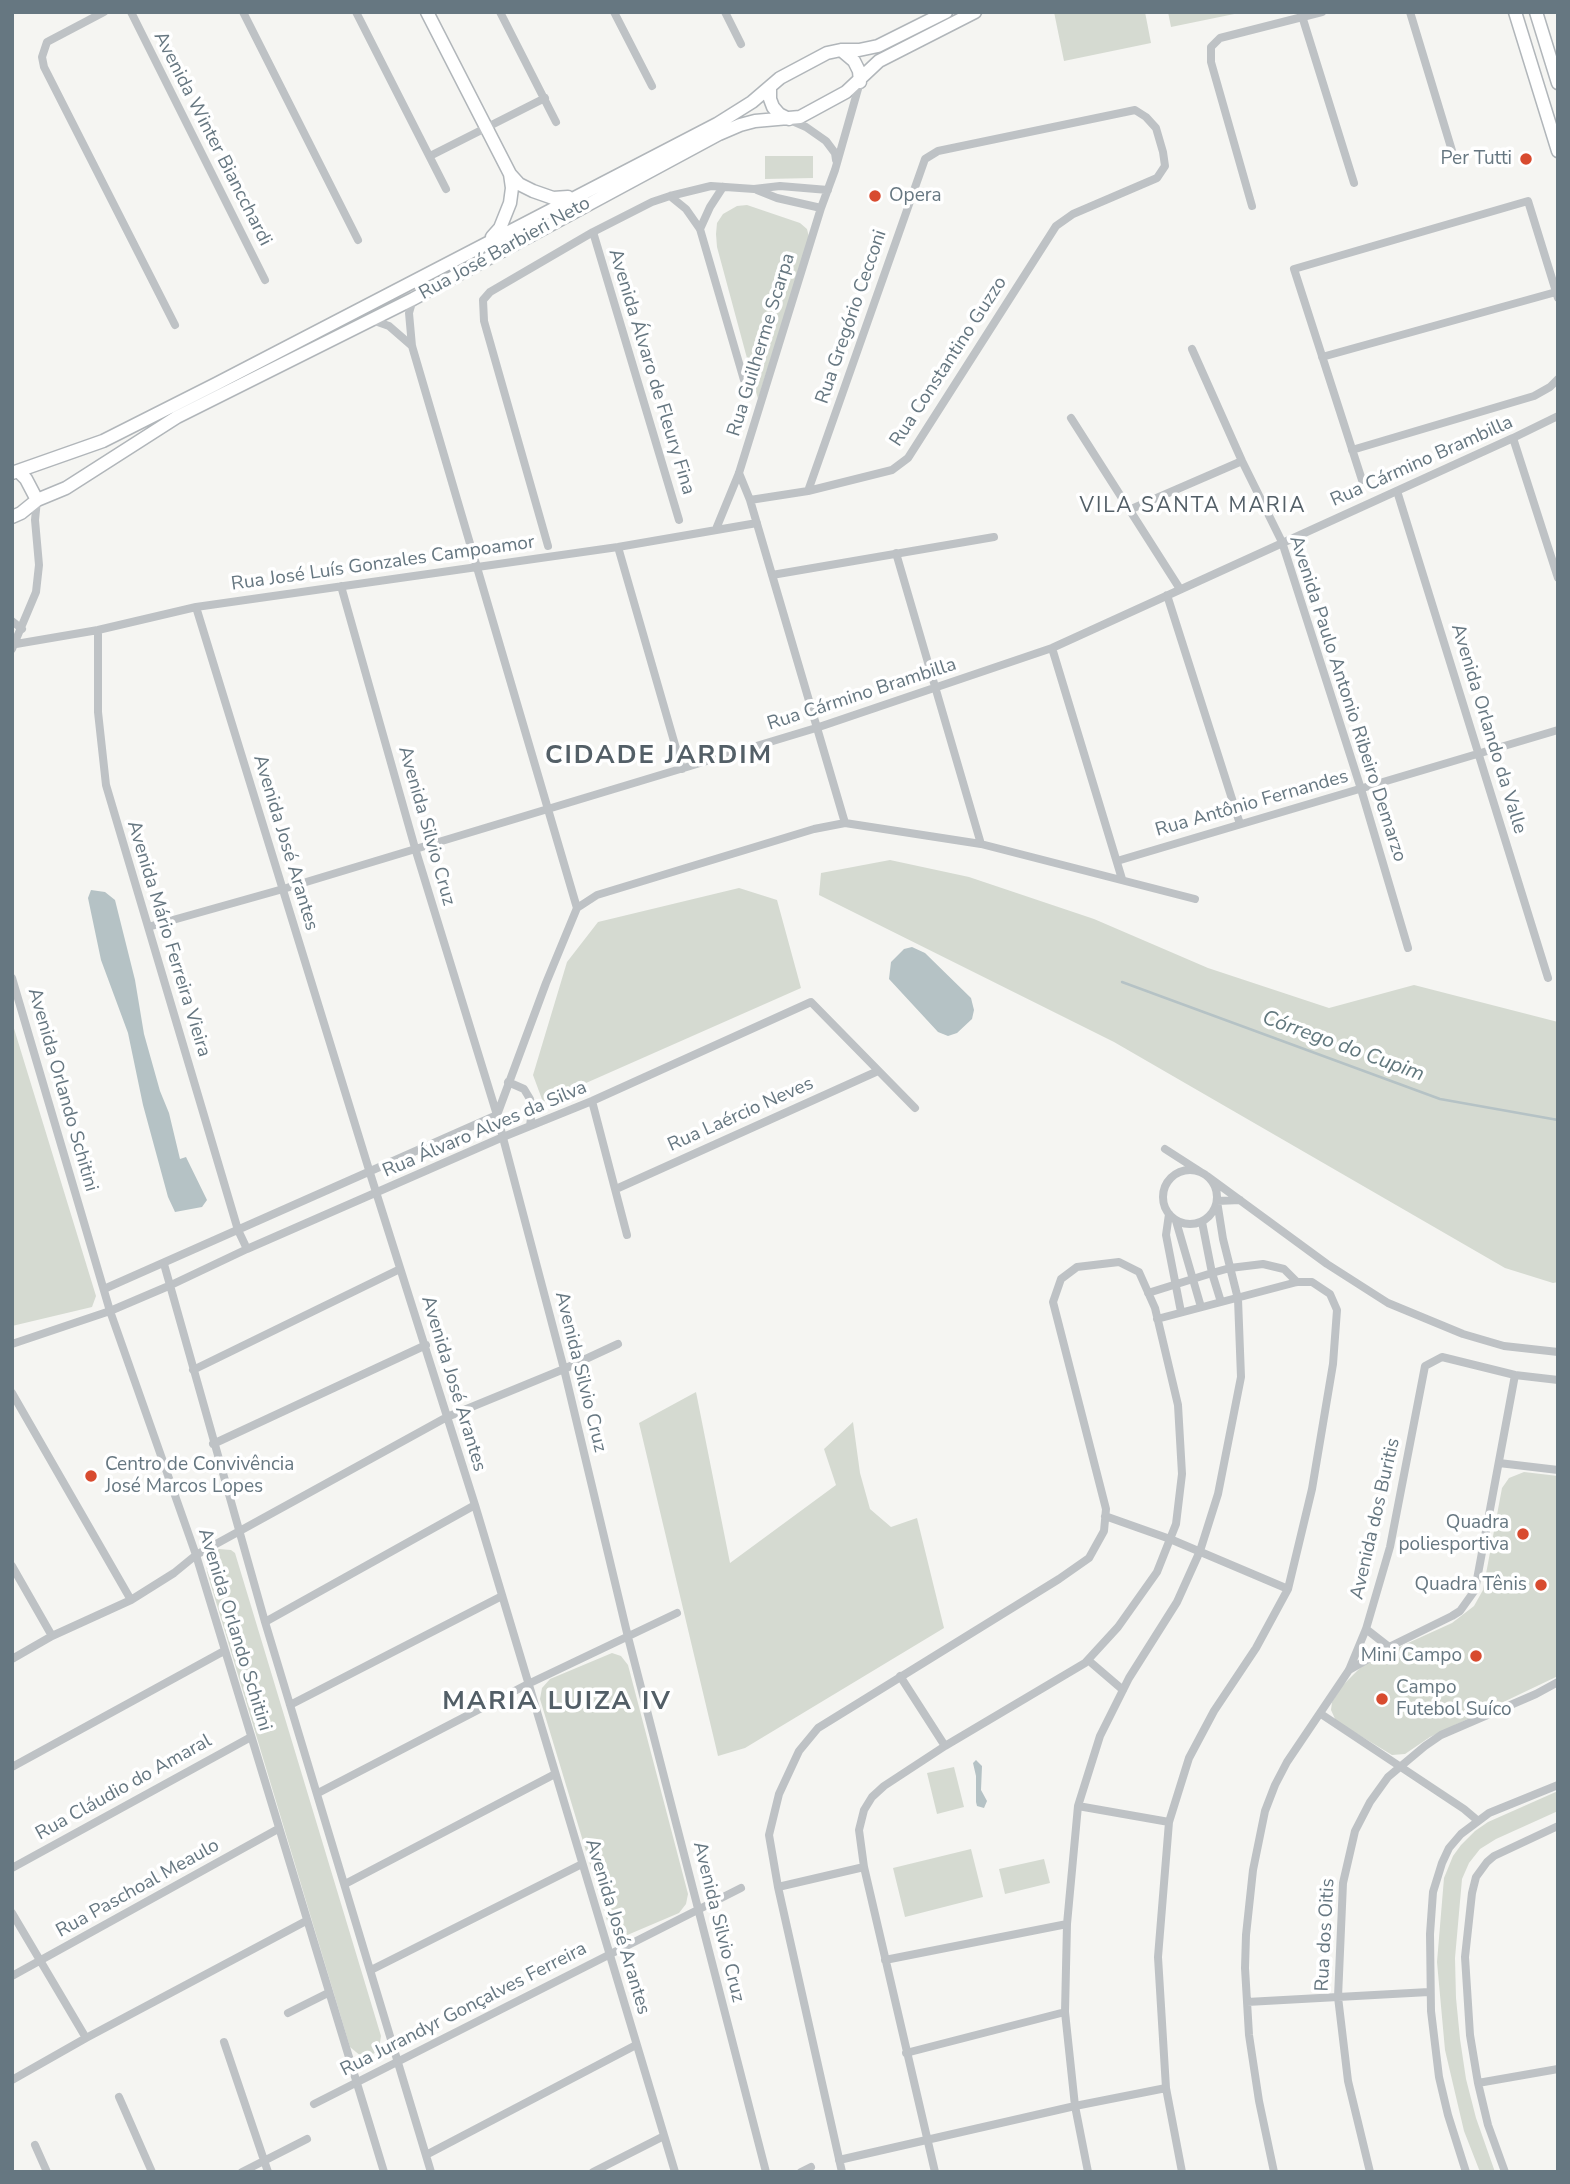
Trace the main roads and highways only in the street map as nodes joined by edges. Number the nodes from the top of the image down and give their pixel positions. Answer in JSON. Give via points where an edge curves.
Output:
{"nodes":[{"id":1,"x":428,"y":12,"type":"edge"},
{"id":2,"x":946,"y":12,"type":"edge"},
{"id":3,"x":975,"y":12,"type":"edge"},
{"id":4,"x":1515,"y":12,"type":"edge"},
{"id":5,"x":1536,"y":12,"type":"edge"},
{"id":6,"x":841,"y":50,"type":"junction"},
{"id":7,"x":860,"y":82,"type":"junction"},
{"id":8,"x":1558,"y":83,"type":"edge"},
{"id":9,"x":770,"y":87,"type":"junction"},
{"id":10,"x":789,"y":119,"type":"junction"},
{"id":11,"x":1556,"y":136,"type":"edge"},
{"id":12,"x":1558,"y":151,"type":"edge"},
{"id":13,"x":510,"y":174,"type":"junction"},
{"id":14,"x":578,"y":195,"type":"junction"},
{"id":15,"x":484,"y":246,"type":"junction"},
{"id":16,"x":15,"y":472,"type":"edge"},
{"id":17,"x":37,"y":500,"type":"junction"},
{"id":18,"x":12,"y":517,"type":"edge"}],
"edges":[{"from":1,"to":13,"type":"main road"},
{"from":2,"to":6,"type":"main road","name":"Rua José Barbieri Neto","via":[[878,46]]},
{"from":3,"to":7,"type":"main road","name":"Rua José Barbieri Neto","via":[[879,61]]},
{"from":4,"to":11,"type":"main road"},
{"from":5,"to":8,"type":"main road"},
{"from":6,"to":7,"type":"main road","via":[[854,61]]},
{"from":6,"to":9,"type":"main road","name":"Rua José Barbieri Neto","via":[[815,59]]},
{"from":7,"to":10,"type":"main road","name":"Rua José Barbieri Neto"},
{"from":9,"to":10,"type":"main road","via":[[773,107]]},
{"from":9,"to":14,"type":"main road","name":"Rua José Barbieri Neto","via":[[717,124]]},
{"from":10,"to":17,"type":"main road","name":"Rua José Barbieri Neto","via":[[755,121],[719,134],[413,299],[177,416],[66,488]]},
{"from":11,"to":12,"type":"main road"},
{"from":13,"to":14,"type":"main road","via":[[519,184],[544,195]]},
{"from":13,"to":15,"type":"main road","via":[[506,215]]},
{"from":14,"to":15,"type":"main road","name":"Rua José Barbieri Neto"},
{"from":15,"to":16,"type":"main road","name":"Rua José Barbieri Neto","via":[[103,441]]},
{"from":16,"to":17,"type":"main road","via":[[26,479]]},
{"from":17,"to":18,"type":"main road","name":"Rua José Barbieri Neto"}]}
